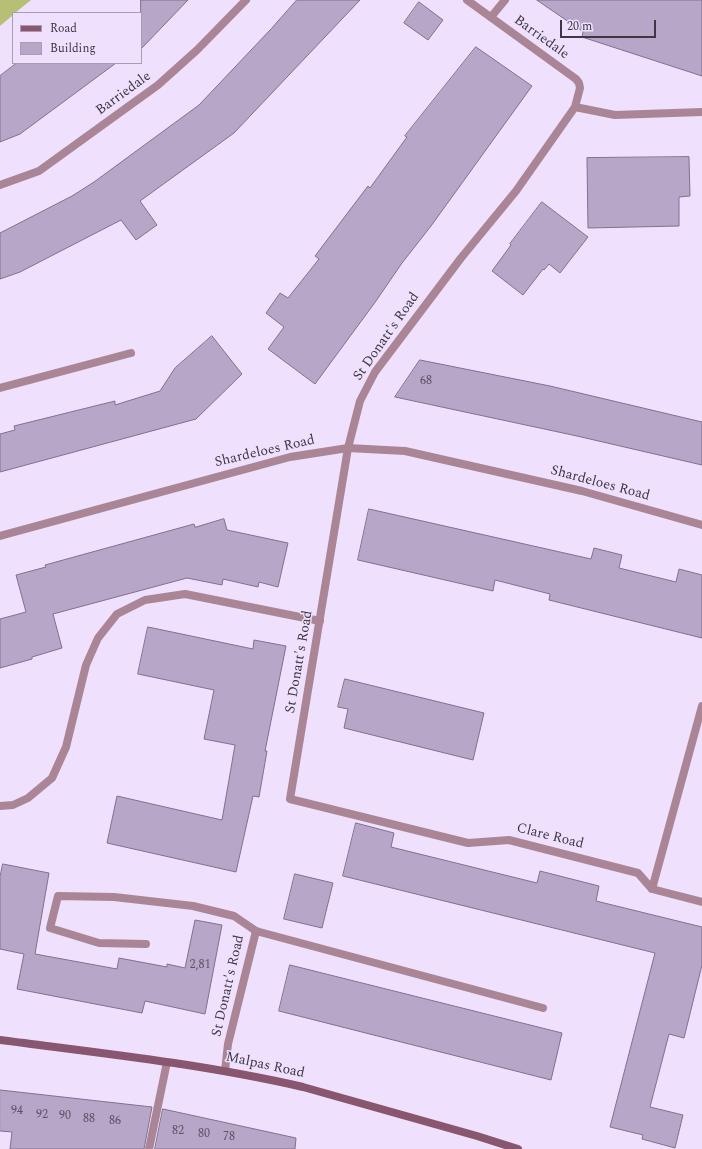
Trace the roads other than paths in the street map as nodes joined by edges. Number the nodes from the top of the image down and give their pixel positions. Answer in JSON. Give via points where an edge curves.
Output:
{"nodes":[{"id":1,"x":246,"y":0,"type":"edge"},
{"id":2,"x":467,"y":0,"type":"edge"},
{"id":3,"x":505,"y":0,"type":"edge"},
{"id":4,"x":491,"y":17,"type":"junction"},
{"id":5,"x":575,"y":106,"type":"junction"},
{"id":6,"x":702,"y":112,"type":"edge"},
{"id":7,"x":0,"y":185,"type":"edge"},
{"id":8,"x":131,"y":353,"type":"dead end"},
{"id":9,"x":0,"y":388,"type":"edge"},
{"id":10,"x":348,"y":448,"type":"junction"},
{"id":11,"x":702,"y":525,"type":"edge"},
{"id":12,"x":0,"y":536,"type":"edge"},
{"id":13,"x":320,"y":621,"type":"junction"},
{"id":14,"x":702,"y":706,"type":"edge"},
{"id":15,"x":290,"y":799,"type":"joint"},
{"id":16,"x":0,"y":806,"type":"edge"},
{"id":17,"x":652,"y":889,"type":"junction"},
{"id":18,"x":702,"y":902,"type":"edge"},
{"id":19,"x":256,"y":931,"type":"junction"},
{"id":20,"x":146,"y":944,"type":"dead end"},
{"id":21,"x":543,"y":1008,"type":"dead end"},
{"id":22,"x":0,"y":1040,"type":"edge"},
{"id":23,"x":166,"y":1062,"type":"junction"},
{"id":24,"x":225,"y":1071,"type":"junction"},
{"id":25,"x":150,"y":1149,"type":"edge"},
{"id":26,"x":518,"y":1149,"type":"edge"}],
"edges":[{"from":1,"to":7,"type":"street","name":"Barriedale","via":[[158,85],[39,171]]},
{"from":2,"to":4,"type":"street","name":"Barriedale"},
{"from":3,"to":4,"type":"street"},
{"from":4,"to":5,"type":"street","name":"Barriedale","via":[[580,83]]},
{"from":5,"to":6,"type":"street","via":[[615,115]]},
{"from":5,"to":10,"type":"street","name":"St Donatt's Road","via":[[516,191],[460,258],[375,372],[360,401]]},
{"from":8,"to":9,"type":"street"},
{"from":10,"to":11,"type":"street","name":"Shardeloes Road","via":[[405,451],[582,491]]},
{"from":10,"to":12,"type":"street","name":"Shardeloes Road","via":[[290,457]]},
{"from":10,"to":13,"type":"street","name":"St Donatt's Road"},
{"from":13,"to":15,"type":"street","name":"St Donatt's Road"},
{"from":13,"to":16,"type":"street","via":[[185,594],[145,600],[117,614],[98,638],[86,665],[66,747],[52,778],[28,798],[13,805]]},
{"from":14,"to":17,"type":"street"},
{"from":15,"to":17,"type":"street","name":"Clare Road","via":[[468,843],[509,840],[638,872]]},
{"from":17,"to":18,"type":"street"},
{"from":19,"to":20,"type":"street","via":[[234,916],[193,906],[114,897],[58,896],[50,928],[99,943]]},
{"from":19,"to":21,"type":"street"},
{"from":19,"to":24,"type":"street","name":"St Donatt's Road","via":[[228,1044]]},
{"from":22,"to":23,"type":"main road","name":"Malpas Road"},
{"from":23,"to":24,"type":"main road","name":"Malpas Road"},
{"from":23,"to":25,"type":"street"},
{"from":24,"to":26,"type":"main road","name":"Malpas Road","via":[[303,1087]]}]}
